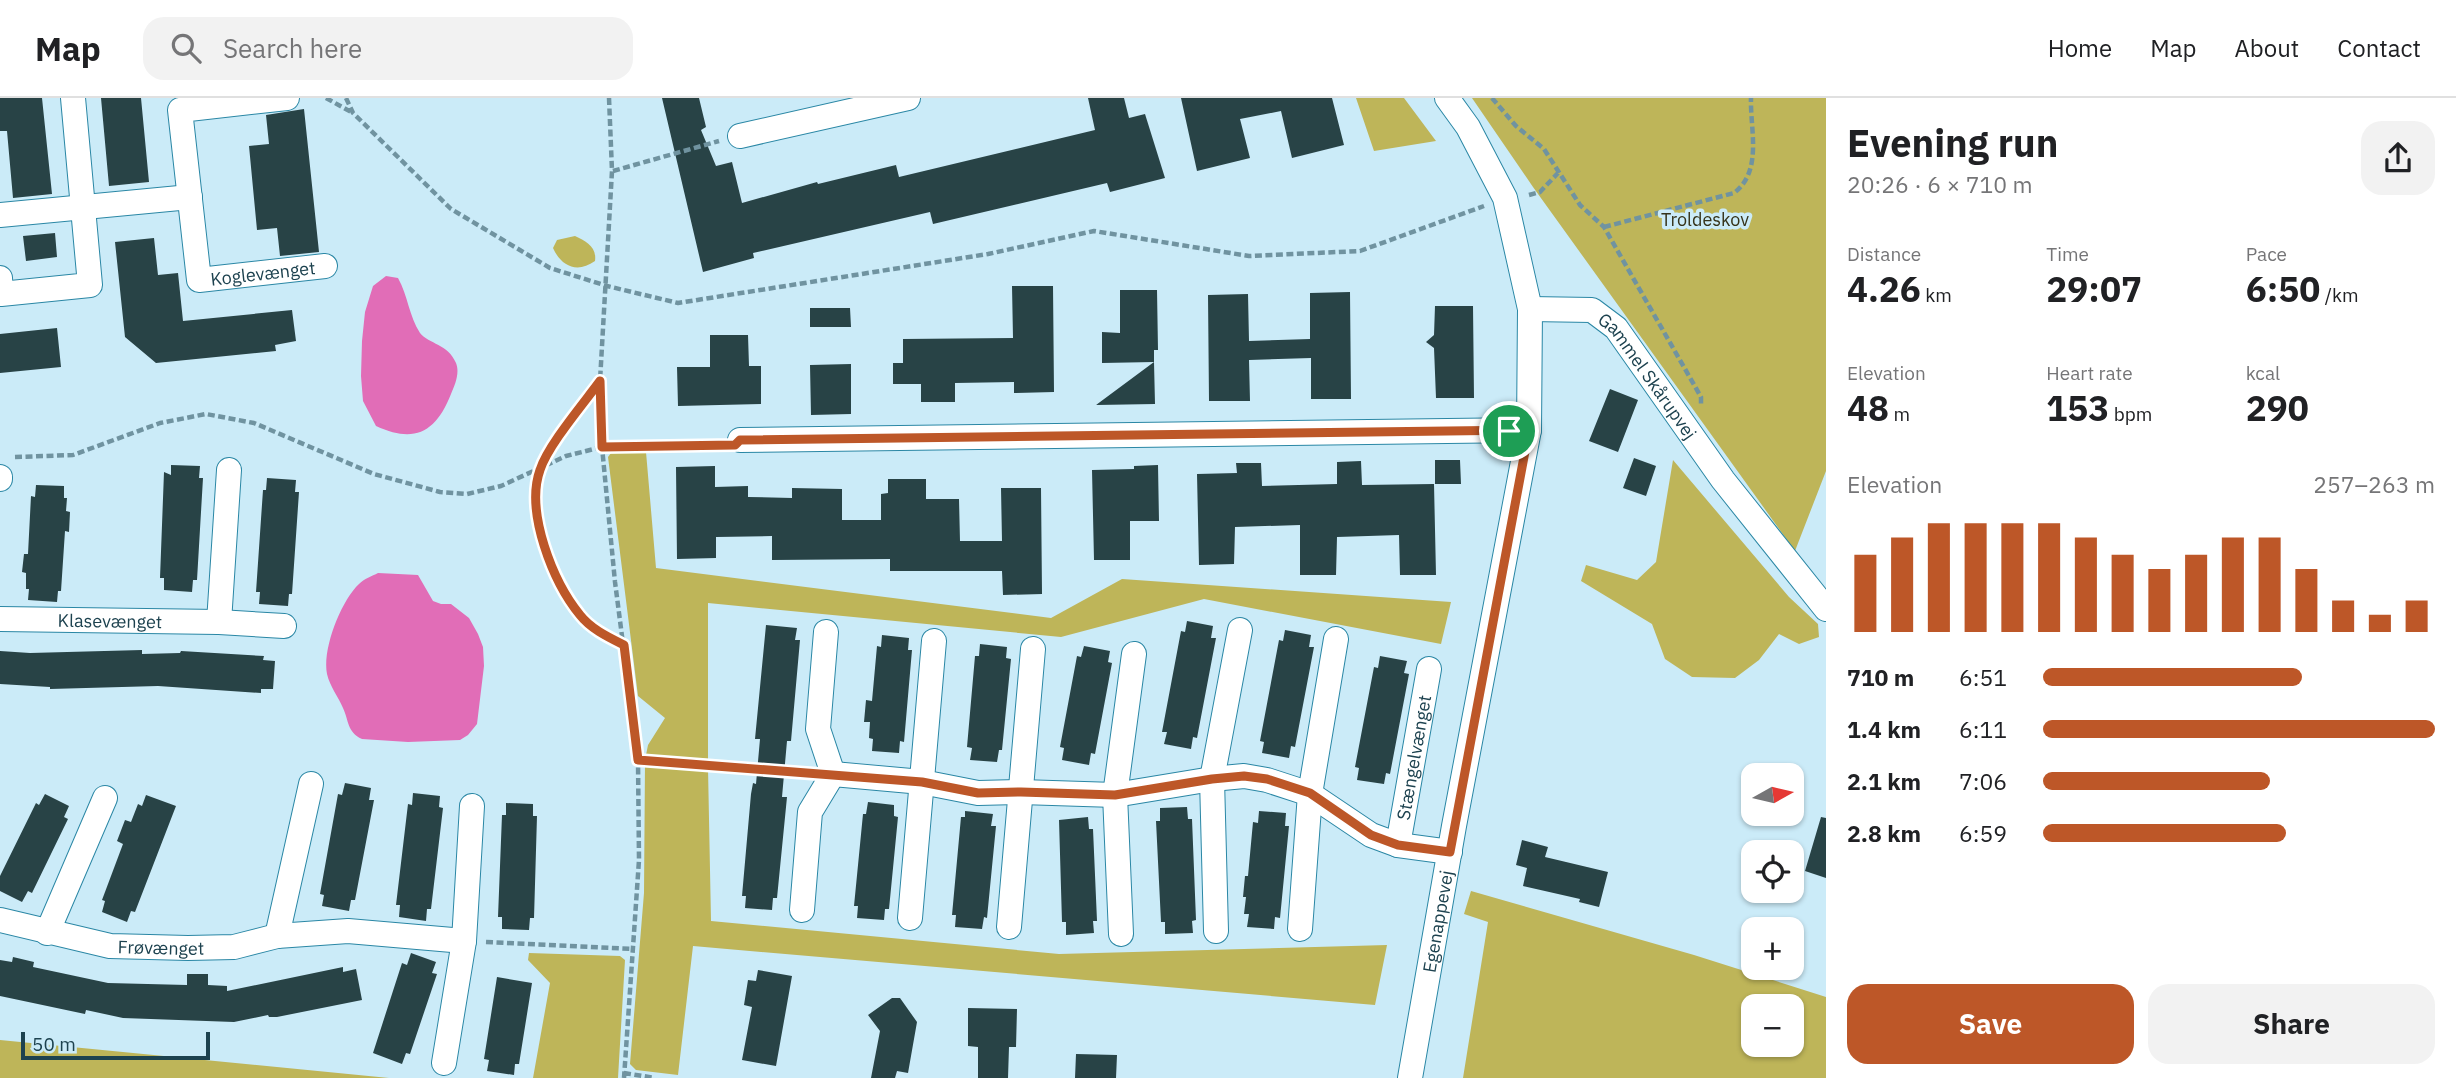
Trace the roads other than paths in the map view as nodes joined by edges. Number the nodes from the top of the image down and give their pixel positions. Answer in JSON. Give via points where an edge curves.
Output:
{"nodes":[{"id":1,"x":73,"y":98,"type":"edge"},
{"id":2,"x":287,"y":98,"type":"edge"},
{"id":3,"x":908,"y":98,"type":"edge"},
{"id":4,"x":1447,"y":98,"type":"edge"},
{"id":5,"x":740,"y":136,"type":"road end"},
{"id":6,"x":190,"y":197,"type":"junction"},
{"id":7,"x":83,"y":207,"type":"junction"},
{"id":8,"x":0,"y":215,"type":"edge"},
{"id":9,"x":325,"y":266,"type":"dead end"},
{"id":10,"x":0,"y":278,"type":"edge"},
{"id":11,"x":1530,"y":309,"type":"junction"},
{"id":12,"x":1529,"y":430,"type":"junction"},
{"id":13,"x":740,"y":440,"type":"road end"},
{"id":14,"x":229,"y":470,"type":"dead end"},
{"id":15,"x":1826,"y":609,"type":"edge"},
{"id":16,"x":0,"y":619,"type":"edge"},
{"id":17,"x":219,"y":622,"type":"junction"},
{"id":18,"x":284,"y":626,"type":"dead end"},
{"id":19,"x":1240,"y":630,"type":"dead end"},
{"id":20,"x":826,"y":632,"type":"dead end"},
{"id":21,"x":1336,"y":639,"type":"dead end"},
{"id":22,"x":934,"y":641,"type":"dead end"},
{"id":23,"x":1033,"y":649,"type":"dead end"},
{"id":24,"x":1134,"y":654,"type":"dead end"},
{"id":25,"x":1429,"y":670,"type":"dead end"},
{"id":26,"x":833,"y":774,"type":"junction"},
{"id":27,"x":1212,"y":779,"type":"junction"},
{"id":28,"x":922,"y":782,"type":"junction"},
{"id":29,"x":311,"y":783,"type":"dead end"},
{"id":30,"x":1021,"y":792,"type":"junction"},
{"id":31,"x":1310,"y":793,"type":"junction"},
{"id":32,"x":1115,"y":795,"type":"junction"},
{"id":33,"x":105,"y":798,"type":"dead end"},
{"id":34,"x":472,"y":806,"type":"dead end"},
{"id":35,"x":1398,"y":845,"type":"junction"},
{"id":36,"x":1450,"y":852,"type":"junction"},
{"id":37,"x":802,"y":910,"type":"dead end"},
{"id":38,"x":910,"y":918,"type":"dead end"},
{"id":39,"x":0,"y":920,"type":"edge"},
{"id":40,"x":1009,"y":928,"type":"dead end"},
{"id":41,"x":1300,"y":929,"type":"dead end"},
{"id":42,"x":1216,"y":931,"type":"dead end"},
{"id":43,"x":47,"y":933,"type":"junction"},
{"id":44,"x":1121,"y":934,"type":"dead end"},
{"id":45,"x":276,"y":936,"type":"junction"},
{"id":46,"x":464,"y":941,"type":"junction"},
{"id":47,"x":444,"y":1063,"type":"dead end"},
{"id":48,"x":1410,"y":1078,"type":"edge"}],
"edges":[{"from":1,"to":7,"type":"street"},
{"from":2,"to":6,"type":"street","name":"Koglevænget","via":[[180,110]]},
{"from":3,"to":5,"type":"street"},
{"from":4,"to":11,"type":"street","via":[[1468,127],[1505,198]]},
{"from":6,"to":7,"type":"street"},
{"from":6,"to":9,"type":"street","name":"Koglevænget","via":[[199,280]]},
{"from":7,"to":8,"type":"street"},
{"from":7,"to":10,"type":"street","via":[[90,285],[1,294]]},
{"from":11,"to":12,"type":"street","name":"Egenappevej"},
{"from":11,"to":15,"type":"street","name":"Gammel Skårupvej","via":[[1592,310],[1616,328],[1723,480]]},
{"from":12,"to":13,"type":"street"},
{"from":12,"to":36,"type":"street","name":"Egenappevej"},
{"from":14,"to":17,"type":"street"},
{"from":16,"to":17,"type":"street","name":"Klasevænget"},
{"from":17,"to":18,"type":"street","name":"Klasevænget"},
{"from":19,"to":27,"type":"street"},
{"from":20,"to":26,"type":"street","via":[[818,729]]},
{"from":21,"to":31,"type":"street"},
{"from":22,"to":28,"type":"street"},
{"from":23,"to":30,"type":"street"},
{"from":24,"to":32,"type":"street"},
{"from":25,"to":35,"type":"street","name":"Stængelvænget"},
{"from":26,"to":28,"type":"street","name":"Stængelvænget"},
{"from":26,"to":37,"type":"street","via":[[810,812]]},
{"from":27,"to":31,"type":"street","name":"Stængelvænget","via":[[1267,779]]},
{"from":27,"to":32,"type":"street","name":"Stængelvænget"},
{"from":27,"to":42,"type":"street"},
{"from":28,"to":30,"type":"street","name":"Stængelvænget","via":[[978,793]]},
{"from":28,"to":38,"type":"street"},
{"from":29,"to":45,"type":"street"},
{"from":30,"to":32,"type":"street","name":"Stængelvænget"},
{"from":30,"to":40,"type":"street"},
{"from":31,"to":35,"type":"street","name":"Stængelvænget","via":[[1371,835]]},
{"from":31,"to":41,"type":"street"},
{"from":32,"to":44,"type":"street"},
{"from":33,"to":43,"type":"street"},
{"from":34,"to":46,"type":"street"},
{"from":35,"to":36,"type":"street","name":"Stængelvænget"},
{"from":36,"to":48,"type":"street","name":"Egenappevej"},
{"from":39,"to":43,"type":"street","name":"Frøvænget"},
{"from":43,"to":45,"type":"street","name":"Frøvænget","via":[[110,946],[188,948],[234,947]]},
{"from":45,"to":46,"type":"street","name":"Frøvænget","via":[[348,931]]},
{"from":46,"to":47,"type":"street"}]}
